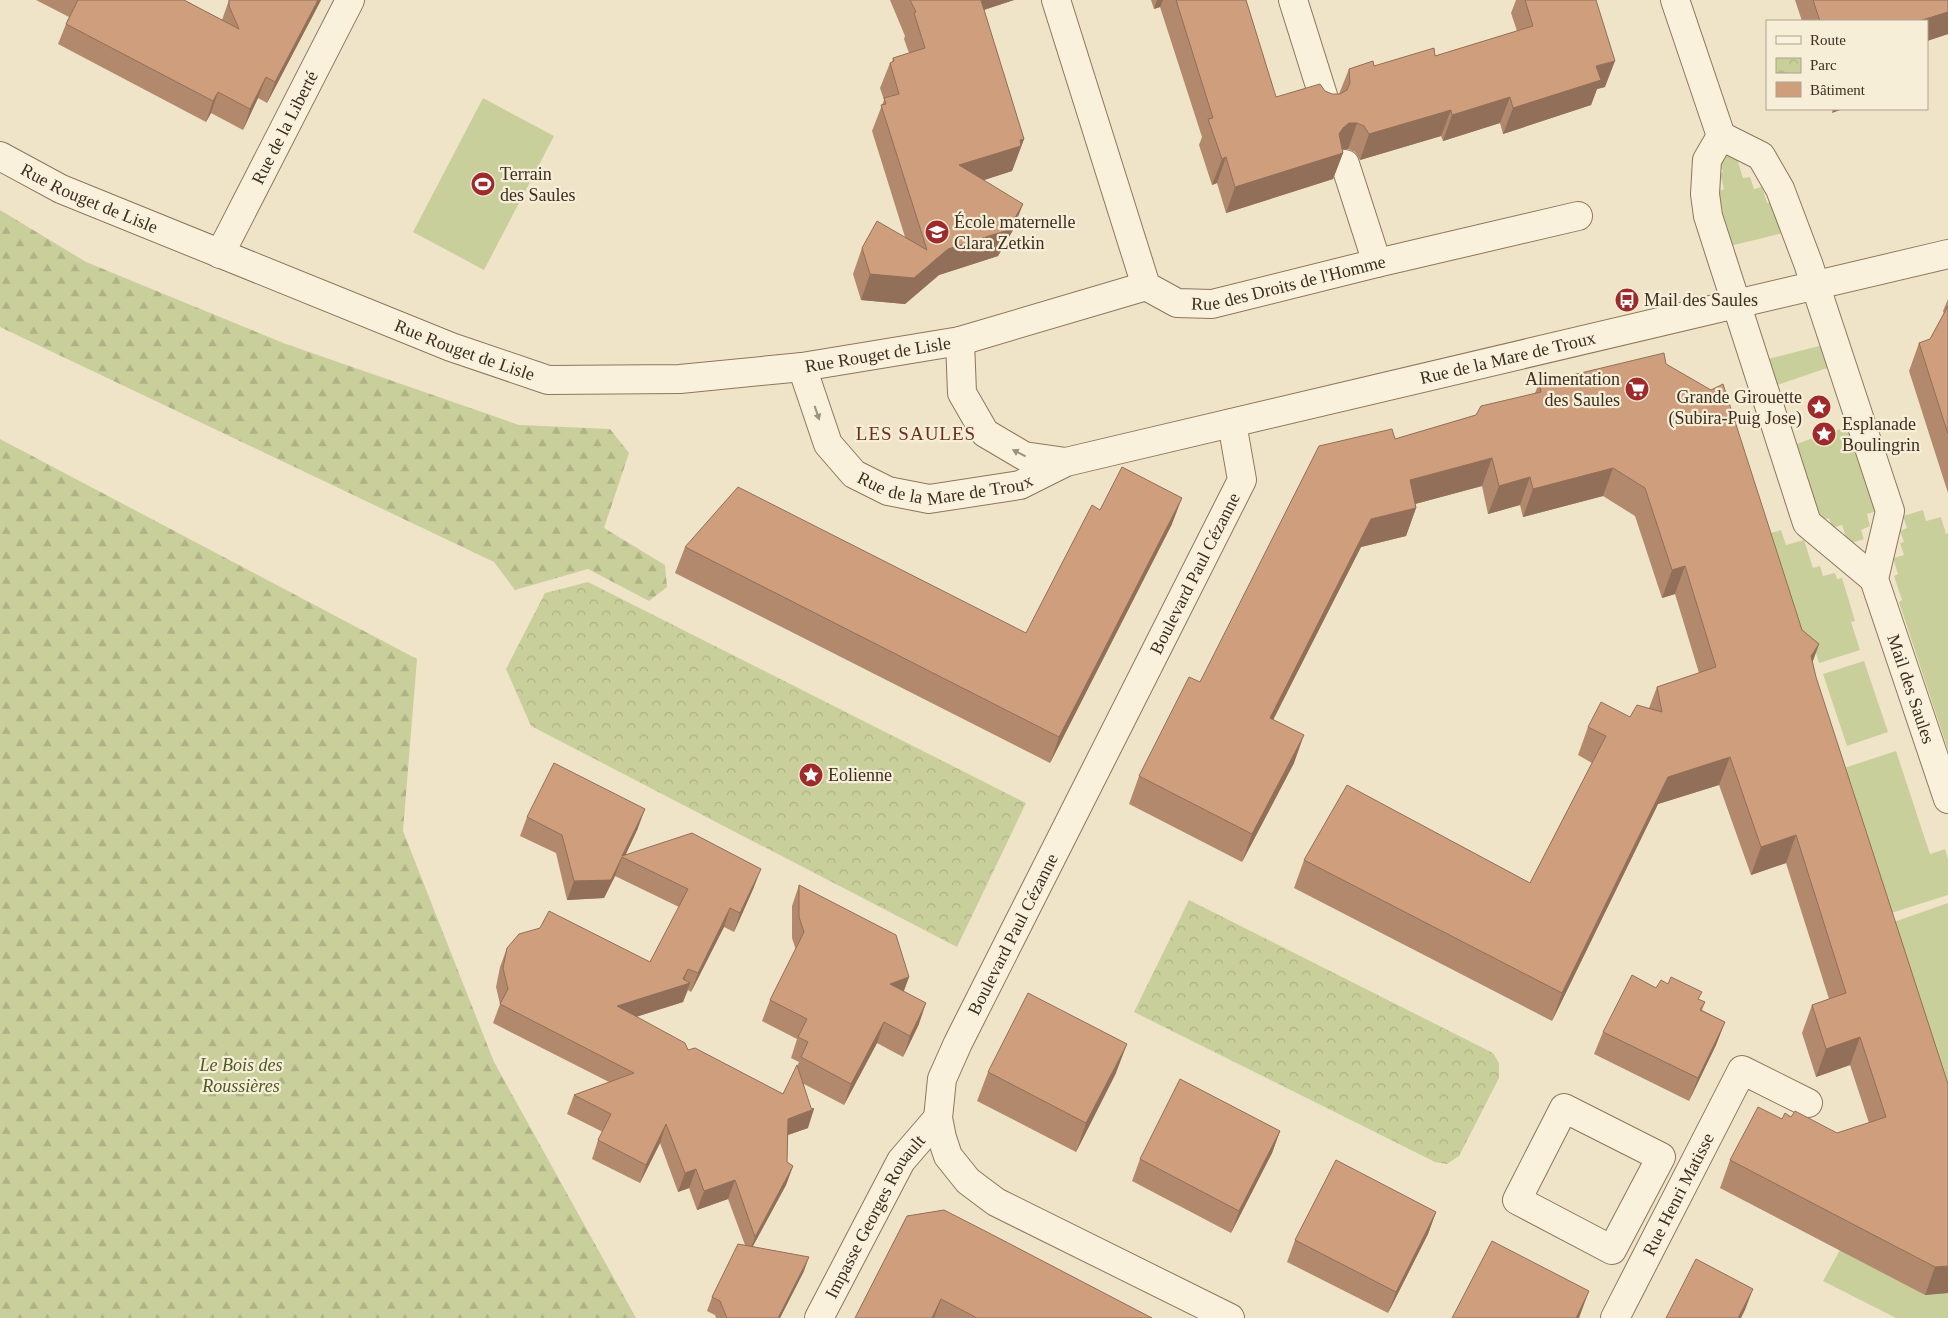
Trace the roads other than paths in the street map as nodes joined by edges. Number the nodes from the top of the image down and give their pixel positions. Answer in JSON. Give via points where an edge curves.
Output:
{"nodes":[{"id":1,"x":350,"y":0,"type":"edge"},
{"id":2,"x":1056,"y":0,"type":"edge"},
{"id":3,"x":1293,"y":0,"type":"edge"},
{"id":4,"x":1675,"y":0,"type":"edge"},
{"id":5,"x":1326,"y":105,"type":"edge"},
{"id":6,"x":1721,"y":136,"type":"junction"},
{"id":7,"x":0,"y":156,"type":"edge"},
{"id":8,"x":1345,"y":164,"type":"dead end"},
{"id":9,"x":1578,"y":216,"type":"dead end"},
{"id":10,"x":220,"y":254,"type":"junction"},
{"id":11,"x":1948,"y":254,"type":"edge"},
{"id":12,"x":1377,"y":263,"type":"junction"},
{"id":13,"x":1815,"y":285,"type":"junction"},
{"id":14,"x":1146,"y":286,"type":"junction"},
{"id":15,"x":1736,"y":304,"type":"junction"},
{"id":16,"x":960,"y":341,"type":"junction"},
{"id":17,"x":802,"y":366,"type":"junction"},
{"id":18,"x":1232,"y":423,"type":"junction"},
{"id":19,"x":1066,"y":462,"type":"junction"},
{"id":20,"x":1874,"y":579,"type":"junction"},
{"id":21,"x":1948,"y":799,"type":"edge"},
{"id":22,"x":1808,"y":1103,"type":"dead end"},
{"id":23,"x":1564,"y":1108,"type":"joint"},
{"id":24,"x":938,"y":1118,"type":"junction"},
{"id":25,"x":1220,"y":1316,"type":"edge"},
{"id":26,"x":819,"y":1318,"type":"edge"},
{"id":27,"x":1615,"y":1318,"type":"edge"}],
"edges":[{"from":1,"to":10,"type":"street","name":"Rue de la Liberté"},
{"from":2,"to":14,"type":"street"},
{"from":3,"to":5,"type":"street"},
{"from":4,"to":6,"type":"street"},
{"from":6,"to":13,"type":"street","via":[[1761,156],[1780,189]]},
{"from":6,"to":15,"type":"street","via":[[1708,160],[1705,194],[1708,216]]},
{"from":7,"to":10,"type":"street","name":"Rue Rouget de Lisle","via":[[61,189]]},
{"from":8,"to":12,"type":"street"},
{"from":9,"to":12,"type":"street","name":"Rue des Droits de l'Homme"},
{"from":10,"to":17,"type":"street","name":"Rue Rouget de Lisle","via":[[451,347],[548,380],[680,379]]},
{"from":11,"to":13,"type":"street","name":"Rue de la Mare de Troux"},
{"from":12,"to":14,"type":"street","name":"Rue des Droits de l'Homme","via":[[1212,304],[1177,303]]},
{"from":13,"to":15,"type":"street","name":"Rue de la Mare de Troux"},
{"from":13,"to":20,"type":"street","via":[[1890,511]]},
{"from":14,"to":16,"type":"street","name":"Rue Rouget de Lisle"},
{"from":15,"to":18,"type":"street","name":"Rue de la Mare de Troux"},
{"from":15,"to":20,"type":"street","via":[[1807,523]]},
{"from":16,"to":17,"type":"street","name":"Rue Rouget de Lisle"},
{"from":19,"to":16,"type":"street","name":"Rue de la Mare de Troux","one_way":true,"via":[[1024,456],[984,433],[962,393]]},
{"from":17,"to":19,"type":"street","name":"Rue de la Mare de Troux","one_way":true,"via":[[828,444],[854,474],[888,490],[929,499],[1020,485]]},
{"from":18,"to":19,"type":"street","name":"Rue de la Mare de Troux"},
{"from":18,"to":24,"type":"street","name":"Boulevard Paul Cézanne","via":[[1242,480],[958,1043],[942,1079]]},
{"from":20,"to":21,"type":"street","name":"Mail des Saules"},
{"from":22,"to":27,"type":"street","name":"Rue Henri Matisse","via":[[1742,1070]]},
{"from":23,"to":23,"type":"street","via":[[1661,1157],[1612,1250],[1517,1200]]},
{"from":24,"to":25,"type":"street","name":"Boulevard Paul Cézanne","via":[[948,1156],[968,1181],[996,1202]]},
{"from":24,"to":26,"type":"street","name":"Impasse Georges Rouault","via":[[901,1161]]}]}
